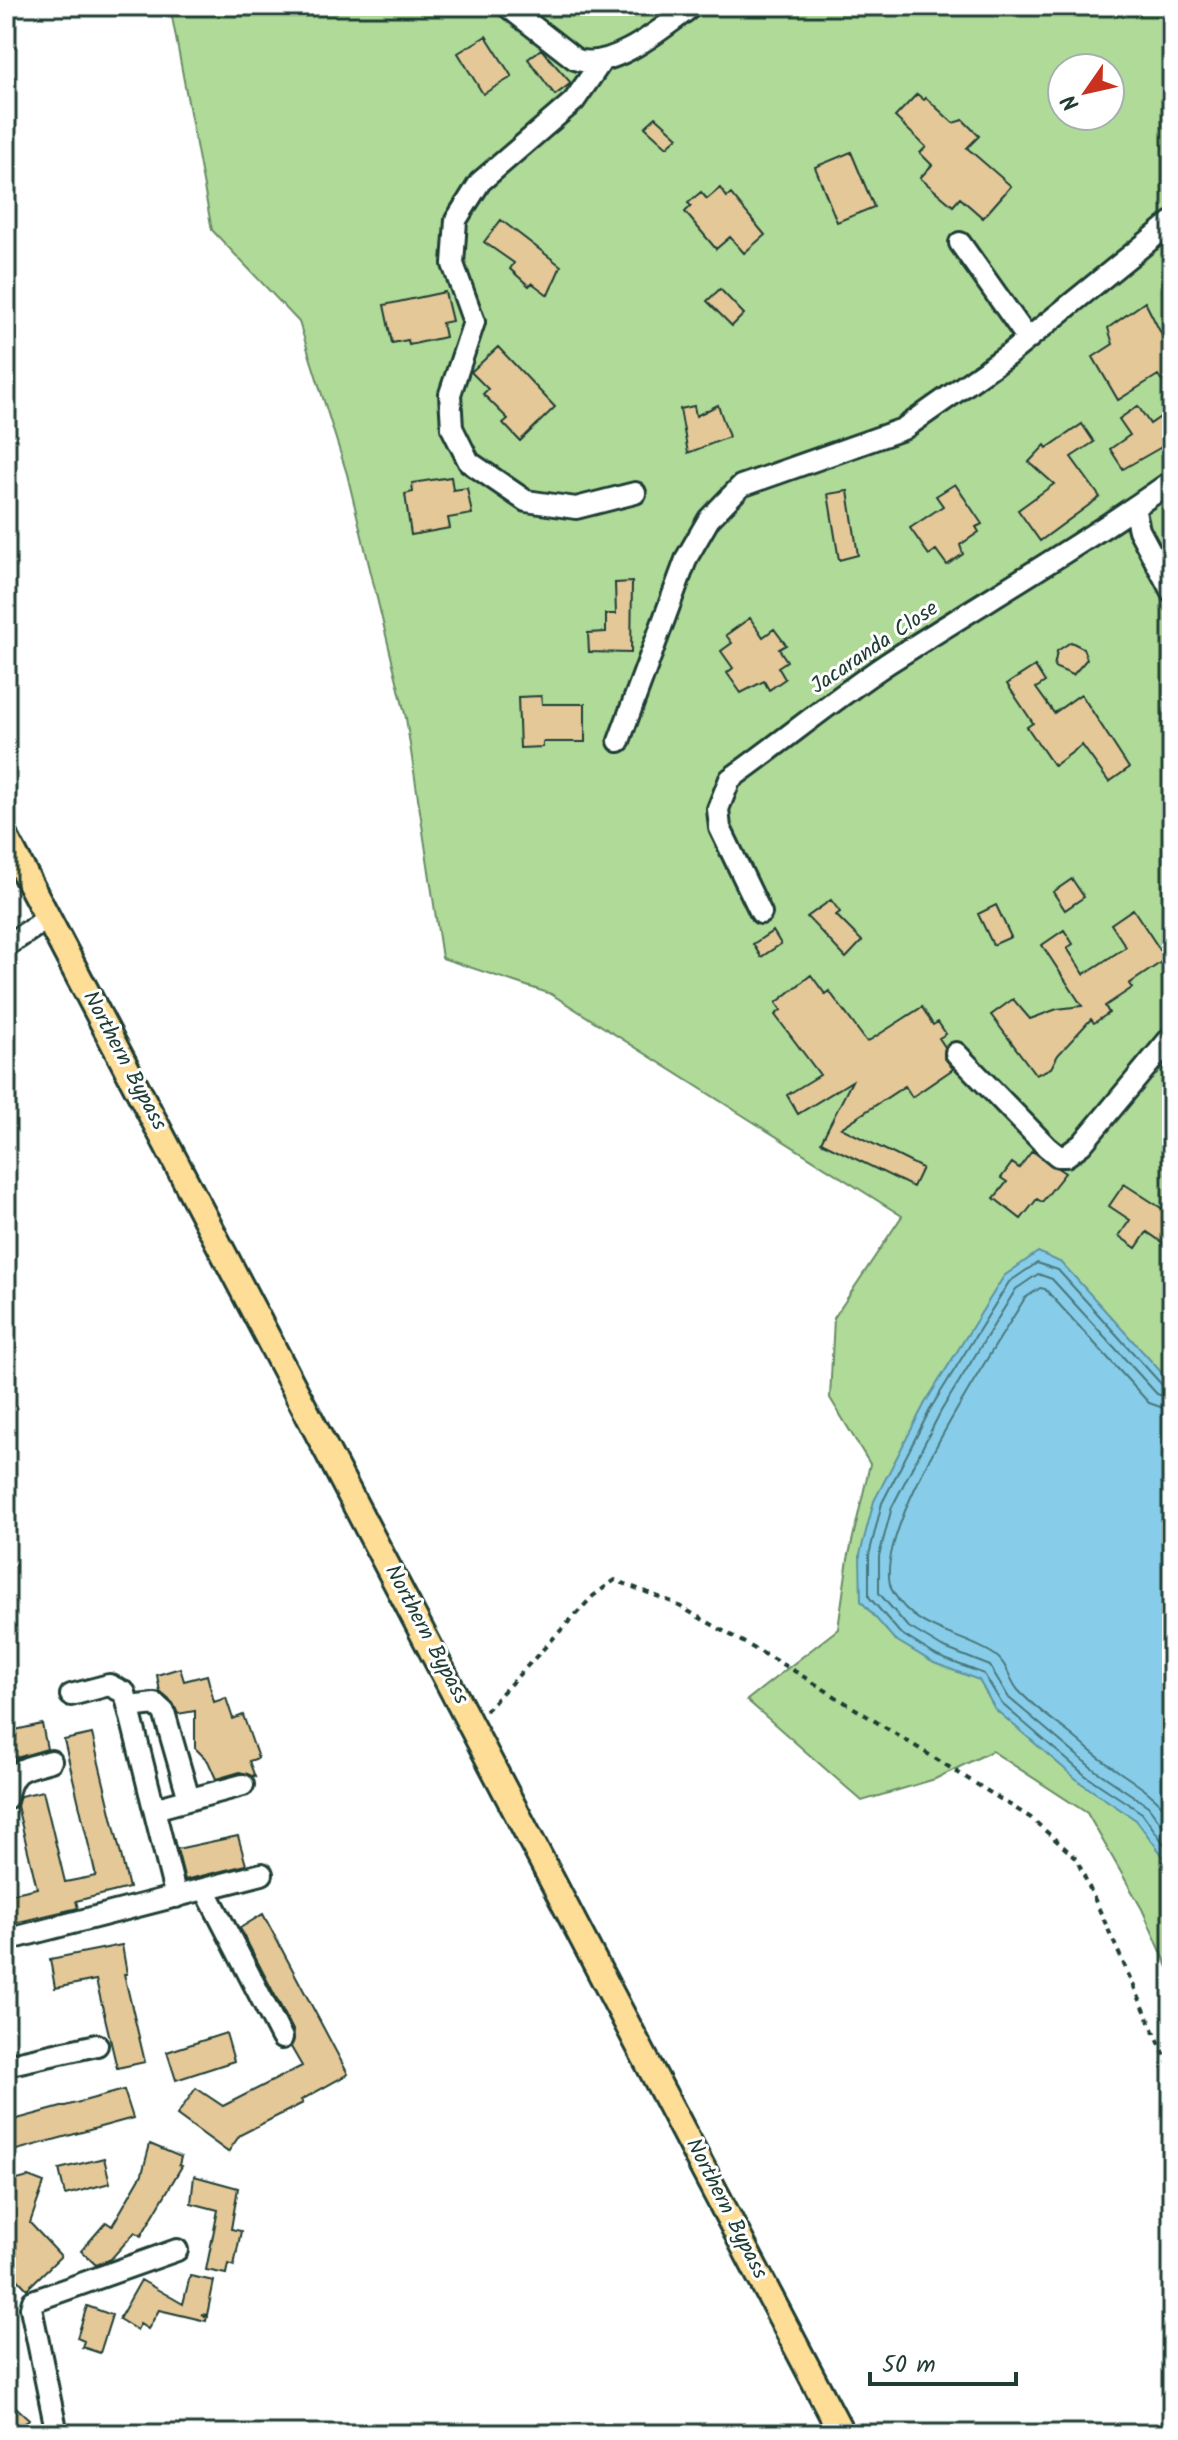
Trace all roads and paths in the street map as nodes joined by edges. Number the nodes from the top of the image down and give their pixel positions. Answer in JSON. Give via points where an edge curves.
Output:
{"nodes":[{"id":1,"x":507,"y":6,"type":"edge"},
{"id":2,"x":692,"y":6,"type":"edge"},
{"id":3,"x":601,"y":62,"type":"junction"},
{"id":4,"x":1172,"y":222,"type":"edge"},
{"id":5,"x":960,"y":243,"type":"dead end"},
{"id":6,"x":1028,"y":339,"type":"junction"},
{"id":7,"x":1172,"y":481,"type":"edge"},
{"id":8,"x":635,"y":493,"type":"dead end"},
{"id":9,"x":1134,"y":508,"type":"junction"},
{"id":10,"x":1172,"y":592,"type":"edge"},
{"id":11,"x":619,"y":741,"type":"dead end"},
{"id":12,"x":6,"y":838,"type":"edge"},
{"id":13,"x":761,"y":913,"type":"dead end"},
{"id":14,"x":48,"y":918,"type":"junction"},
{"id":15,"x":6,"y":946,"type":"edge"},
{"id":16,"x":1172,"y":1036,"type":"edge"},
{"id":17,"x":956,"y":1053,"type":"dead end"},
{"id":18,"x":71,"y":1695,"type":"dead end"},
{"id":19,"x":129,"y":1707,"type":"junction"},
{"id":20,"x":472,"y":1724,"type":"junction"},
{"id":21,"x":51,"y":1761,"type":"dead end"},
{"id":22,"x":243,"y":1785,"type":"dead end"},
{"id":23,"x":6,"y":1799,"type":"edge"},
{"id":24,"x":189,"y":1799,"type":"junction"},
{"id":25,"x":154,"y":1809,"type":"junction"},
{"id":26,"x":262,"y":1874,"type":"dead end"},
{"id":27,"x":205,"y":1889,"type":"junction"},
{"id":28,"x":176,"y":1897,"type":"junction"},
{"id":29,"x":7,"y":1937,"type":"edge"},
{"id":30,"x":282,"y":2038,"type":"dead end"},
{"id":31,"x":97,"y":2045,"type":"dead end"},
{"id":32,"x":6,"y":2065,"type":"edge"},
{"id":33,"x":1172,"y":2071,"type":"edge"},
{"id":34,"x":177,"y":2250,"type":"dead end"},
{"id":35,"x":57,"y":2434,"type":"edge"},
{"id":36,"x":842,"y":2434,"type":"edge"}],
"edges":[{"from":1,"to":3,"type":"street","via":[[575,59]]},
{"from":2,"to":3,"type":"street"},
{"from":3,"to":8,"type":"street","via":[[574,101],[480,182],[456,220],[453,264],[474,322],[450,394],[452,428],[469,462],[526,501],[576,508]]},
{"from":4,"to":6,"type":"street"},
{"from":5,"to":6,"type":"street"},
{"from":6,"to":11,"type":"street","via":[[903,429],[741,486],[709,519],[687,557]]},
{"from":7,"to":9,"type":"street","name":"Jacaranda Close"},
{"from":9,"to":10,"type":"street","via":[[1139,530]]},
{"from":9,"to":13,"type":"street","name":"Jacaranda Close","via":[[886,665],[730,779],[718,809],[720,828]]},
{"from":12,"to":14,"type":"main road","name":"Northern Bypass"},
{"from":14,"to":15,"type":"street"},
{"from":14,"to":20,"type":"main road","name":"Northern Bypass"},
{"from":16,"to":17,"type":"street","via":[[1082,1144],[1066,1156],[1047,1147]]},
{"from":18,"to":19,"type":"street","via":[[109,1685],[125,1693]]},
{"from":19,"to":24,"type":"street","via":[[155,1704],[164,1712]]},
{"from":19,"to":25,"type":"street"},
{"from":20,"to":33,"type":"path","via":[[593,1596],[615,1580],[672,1602],[1031,1818],[1076,1858]]},
{"from":20,"to":36,"type":"main road","name":"Northern Bypass"},
{"from":21,"to":23,"type":"street","via":[[12,1776]]},
{"from":22,"to":24,"type":"street"},
{"from":24,"to":25,"type":"street"},
{"from":25,"to":28,"type":"street"},
{"from":26,"to":27,"type":"street"},
{"from":27,"to":28,"type":"street"},
{"from":27,"to":30,"type":"street"},
{"from":28,"to":29,"type":"street"},
{"from":31,"to":32,"type":"street"},
{"from":34,"to":35,"type":"street","via":[[33,2301]]}]}
